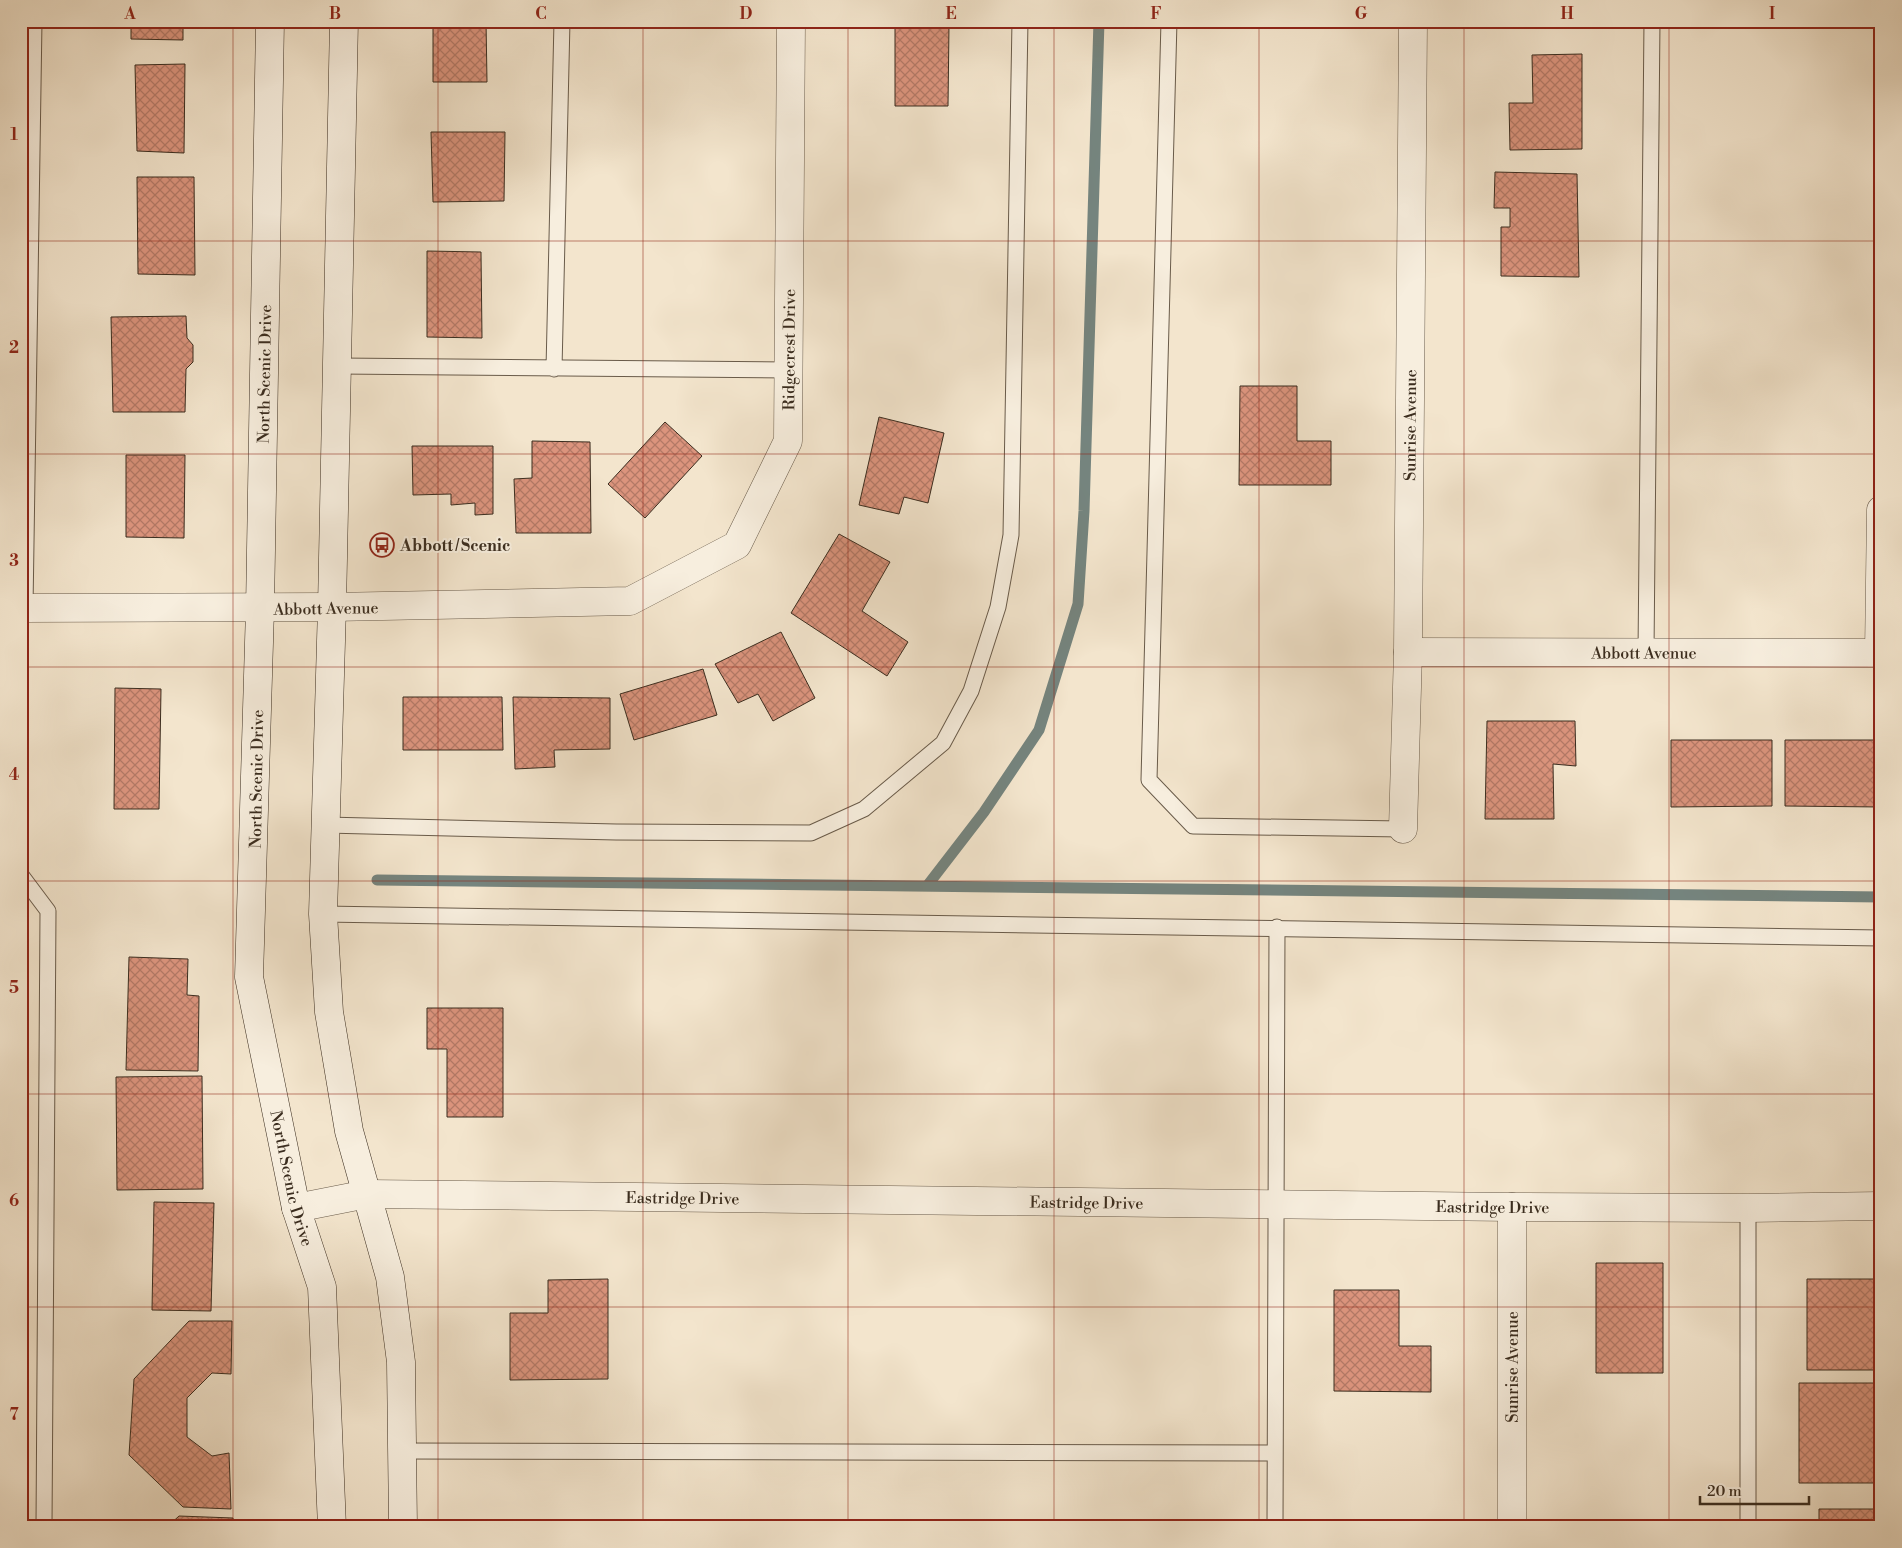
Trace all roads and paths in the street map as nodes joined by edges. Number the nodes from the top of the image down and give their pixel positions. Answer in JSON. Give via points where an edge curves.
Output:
{"nodes":[{"id":1,"x":34,"y":21,"type":"edge"},
{"id":2,"x":270,"y":21,"type":"edge"},
{"id":3,"x":344,"y":21,"type":"edge"},
{"id":4,"x":562,"y":21,"type":"edge"},
{"id":5,"x":791,"y":21,"type":"edge"},
{"id":6,"x":1020,"y":21,"type":"edge"},
{"id":7,"x":1169,"y":21,"type":"edge"},
{"id":8,"x":1413,"y":21,"type":"edge"},
{"id":9,"x":1652,"y":21,"type":"edge"},
{"id":10,"x":338,"y":366,"type":"junction"},
{"id":11,"x":554,"y":368,"type":"junction"},
{"id":12,"x":789,"y":370,"type":"junction"},
{"id":13,"x":1881,"y":510,"type":"edge"},
{"id":14,"x":630,"y":601,"type":"joint"},
{"id":15,"x":332,"y":607,"type":"junction"},
{"id":16,"x":23,"y":608,"type":"edge"},
{"id":17,"x":260,"y":609,"type":"junction"},
{"id":18,"x":1408,"y":652,"type":"junction"},
{"id":19,"x":1646,"y":653,"type":"junction"},
{"id":20,"x":1880,"y":653,"type":"edge"},
{"id":21,"x":326,"y":825,"type":"junction"},
{"id":22,"x":1403,"y":828,"type":"joint"},
{"id":23,"x":21,"y":875,"type":"edge"},
{"id":24,"x":323,"y":914,"type":"junction"},
{"id":25,"x":1277,"y":928,"type":"junction"},
{"id":26,"x":1881,"y":938,"type":"edge"},
{"id":27,"x":367,"y":1194,"type":"junction"},
{"id":28,"x":1275,"y":1205,"type":"junction"},
{"id":29,"x":1881,"y":1206,"type":"edge"},
{"id":30,"x":1512,"y":1207,"type":"junction"},
{"id":31,"x":296,"y":1208,"type":"junction"},
{"id":32,"x":1748,"y":1208,"type":"junction"},
{"id":33,"x":402,"y":1451,"type":"junction"},
{"id":34,"x":1275,"y":1453,"type":"junction"},
{"id":35,"x":44,"y":1527,"type":"edge"},
{"id":36,"x":332,"y":1527,"type":"edge"},
{"id":37,"x":404,"y":1527,"type":"edge"},
{"id":38,"x":1275,"y":1527,"type":"edge"},
{"id":39,"x":1512,"y":1527,"type":"edge"},
{"id":40,"x":1748,"y":1527,"type":"edge"}],
"edges":[{"from":1,"to":16,"type":"lane"},
{"from":2,"to":17,"type":"street","name":"North Scenic Drive"},
{"from":3,"to":10,"type":"street"},
{"from":4,"to":11,"type":"lane"},
{"from":5,"to":12,"type":"street","name":"Ridgecrest Drive"},
{"from":6,"to":21,"type":"lane","via":[[1011,535],[998,607],[970,691],[943,743],[864,809],[811,833]]},
{"from":7,"to":22,"type":"lane","via":[[1149,780],[1193,826]]},
{"from":8,"to":18,"type":"street","name":"Sunrise Avenue"},
{"from":9,"to":19,"type":"lane"},
{"from":10,"to":11,"type":"lane"},
{"from":10,"to":15,"type":"street"},
{"from":11,"to":12,"type":"lane"},
{"from":12,"to":14,"type":"street","name":"Ridgecrest Drive","via":[[788,440],[737,545]]},
{"from":13,"to":20,"type":"street"},
{"from":14,"to":15,"type":"street","name":"Abbott Avenue"},
{"from":15,"to":17,"type":"street","name":"Abbott Avenue"},
{"from":15,"to":21,"type":"street"},
{"from":16,"to":17,"type":"street","name":"Abbott Avenue"},
{"from":17,"to":31,"type":"street","name":"North Scenic Drive","via":[[249,977]]},
{"from":18,"to":19,"type":"street","name":"Abbott Avenue"},
{"from":18,"to":22,"type":"street","name":"Sunrise Avenue"},
{"from":19,"to":20,"type":"street","name":"Abbott Avenue"},
{"from":21,"to":24,"type":"street"},
{"from":23,"to":35,"type":"lane","via":[[48,911]]},
{"from":24,"to":25,"type":"lane"},
{"from":24,"to":27,"type":"street","via":[[329,1012],[349,1131]]},
{"from":25,"to":26,"type":"lane"},
{"from":25,"to":28,"type":"lane"},
{"from":27,"to":28,"type":"street","name":"Eastridge Drive"},
{"from":27,"to":31,"type":"street","name":"Eastridge Drive"},
{"from":27,"to":33,"type":"street","via":[[390,1276],[401,1362]]},
{"from":28,"to":30,"type":"street","name":"Eastridge Drive"},
{"from":28,"to":34,"type":"lane"},
{"from":29,"to":32,"type":"street","name":"Eastridge Drive"},
{"from":30,"to":32,"type":"street","name":"Eastridge Drive"},
{"from":30,"to":39,"type":"street","name":"Sunrise Avenue"},
{"from":31,"to":36,"type":"street","name":"North Scenic Drive","via":[[322,1287]]},
{"from":32,"to":40,"type":"lane"},
{"from":33,"to":34,"type":"lane"},
{"from":33,"to":37,"type":"street"},
{"from":34,"to":38,"type":"lane"}]}
